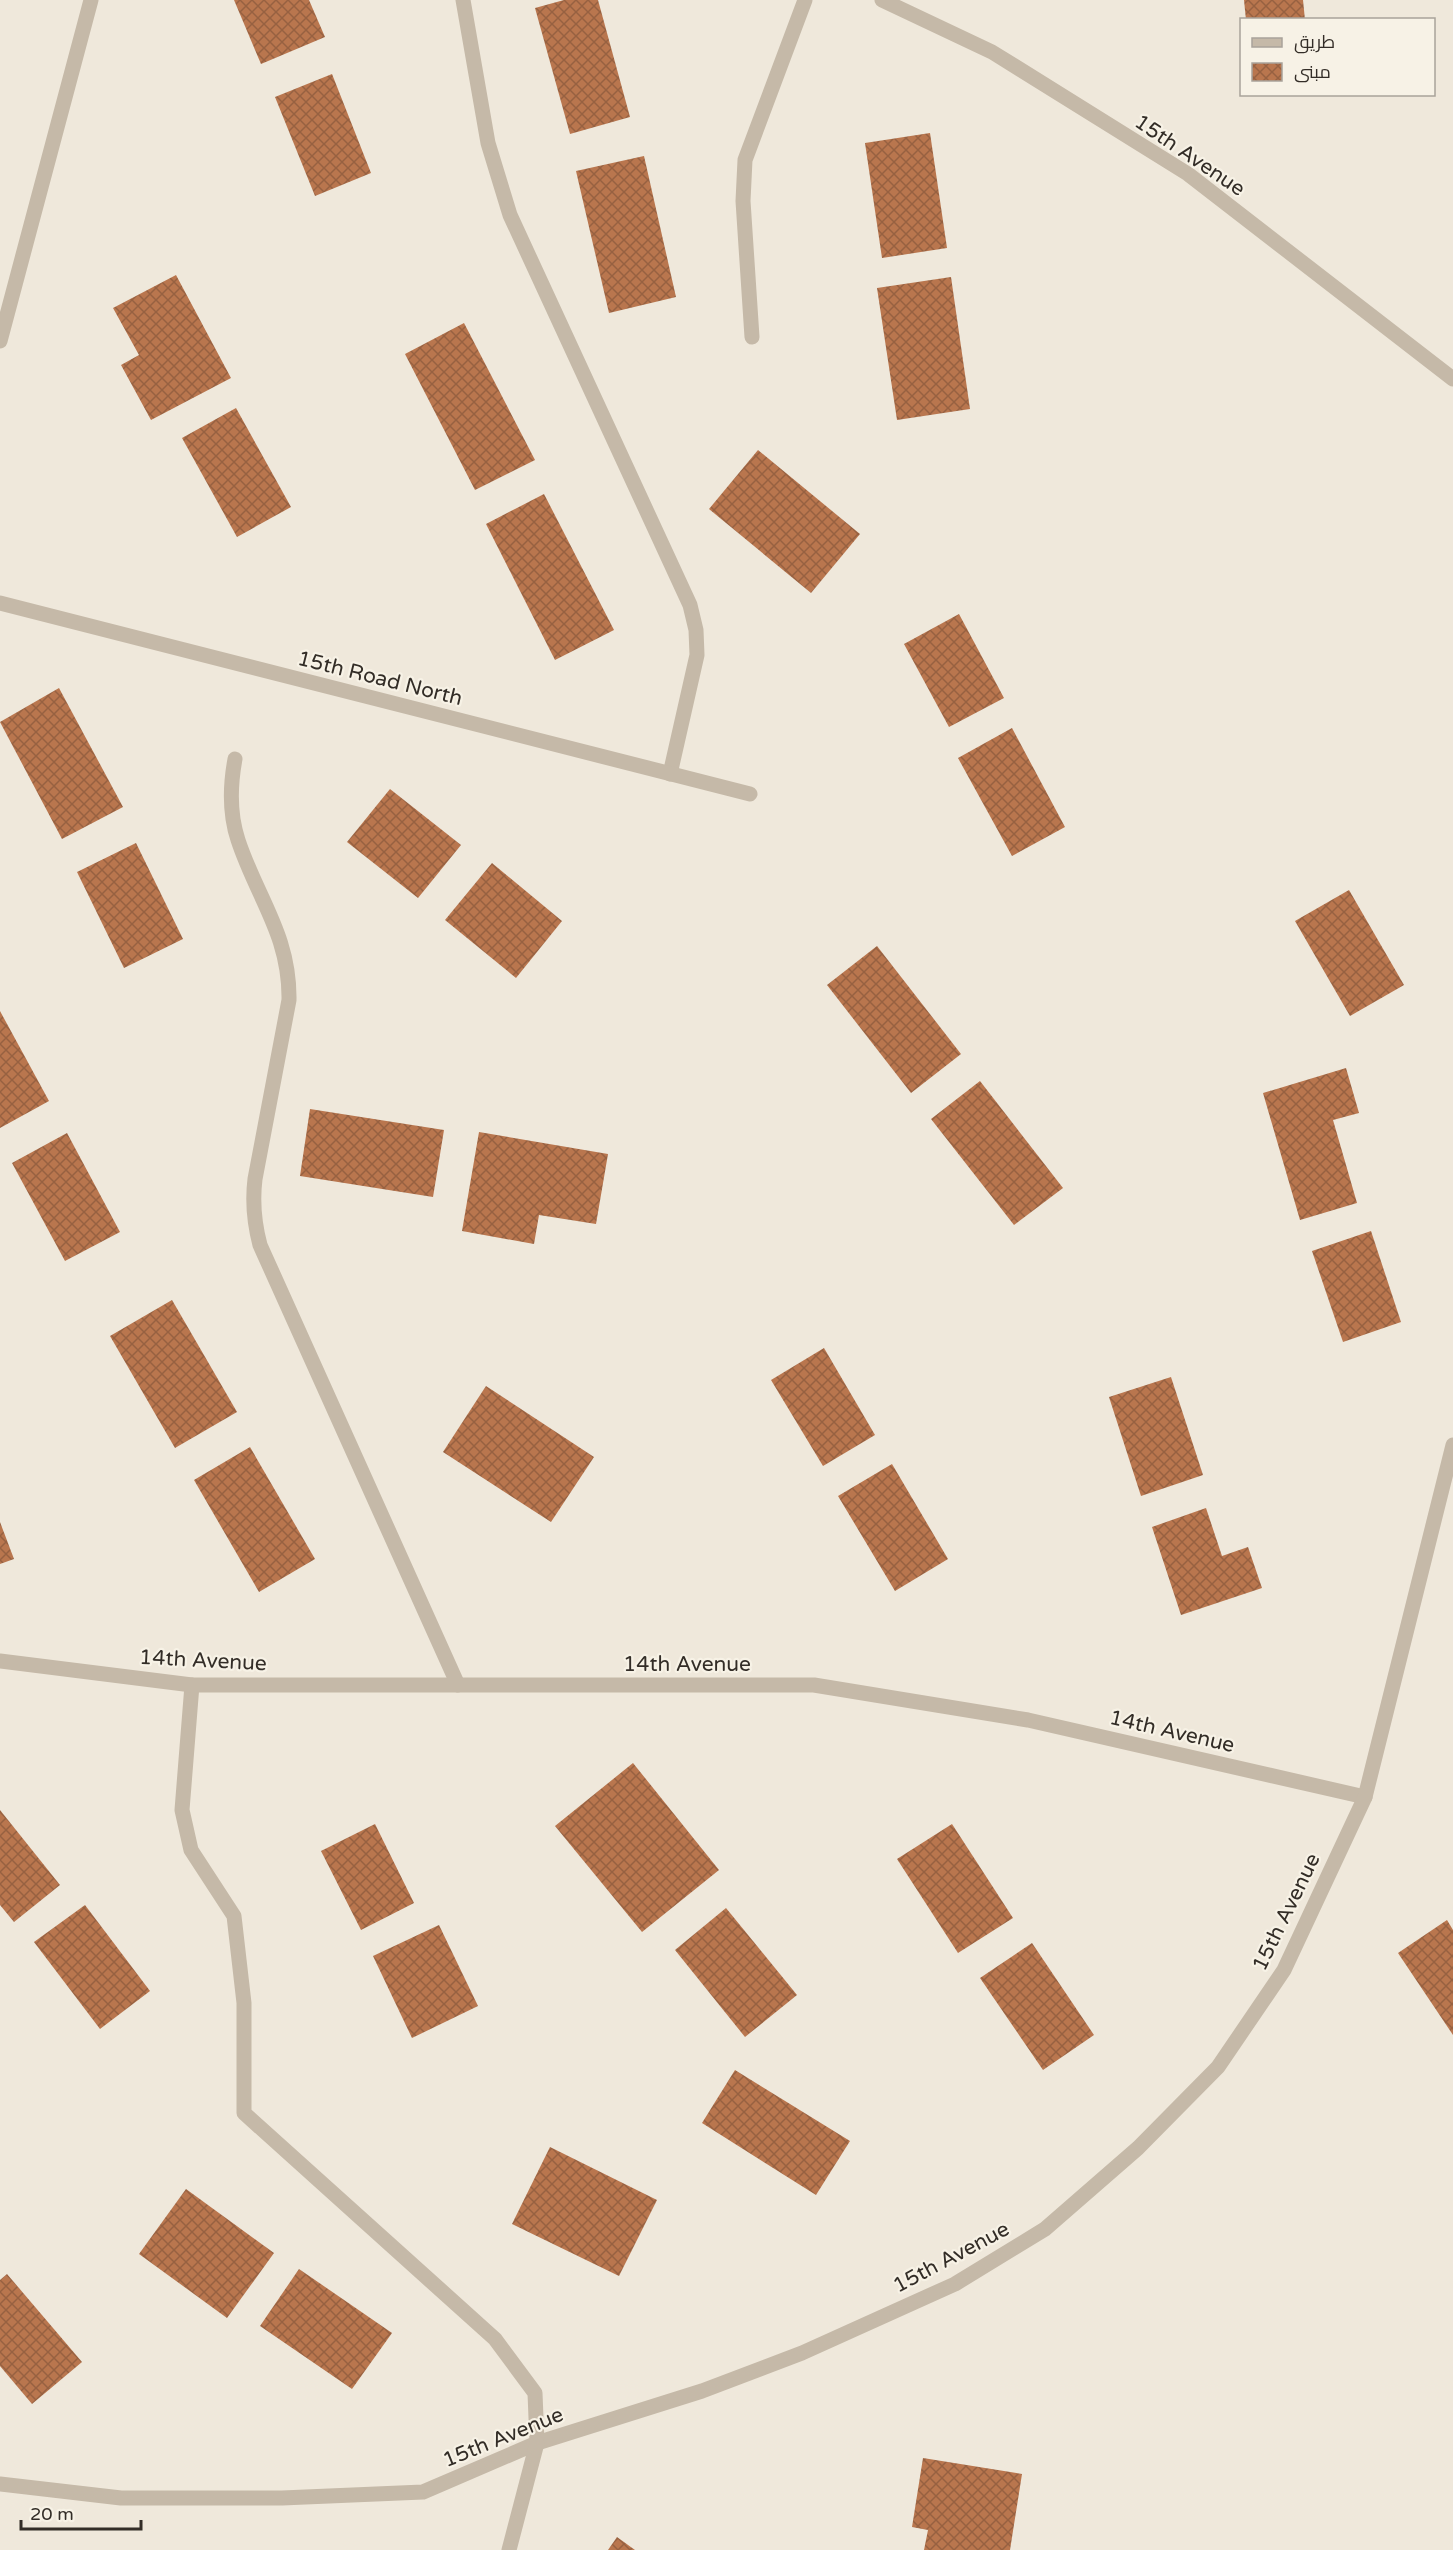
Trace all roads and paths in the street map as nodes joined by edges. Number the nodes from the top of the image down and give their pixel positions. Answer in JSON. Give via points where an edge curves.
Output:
{"nodes":[{"id":1,"x":91,"y":0,"type":"edge"},
{"id":2,"x":463,"y":0,"type":"edge"},
{"id":3,"x":805,"y":0,"type":"edge"},
{"id":4,"x":882,"y":0,"type":"edge"},
{"id":5,"x":752,"y":337,"type":"dead end"},
{"id":6,"x":0,"y":341,"type":"edge"},
{"id":7,"x":1453,"y":379,"type":"edge"},
{"id":8,"x":0,"y":603,"type":"edge"},
{"id":9,"x":235,"y":759,"type":"dead end"},
{"id":10,"x":670,"y":774,"type":"junction"},
{"id":11,"x":750,"y":794,"type":"dead end"},
{"id":12,"x":1453,"y":1445,"type":"edge"},
{"id":13,"x":0,"y":1661,"type":"edge"},
{"id":14,"x":192,"y":1685,"type":"junction"},
{"id":15,"x":458,"y":1685,"type":"junction"},
{"id":16,"x":1365,"y":1797,"type":"junction"},
{"id":17,"x":537,"y":2443,"type":"junction"},
{"id":18,"x":0,"y":2484,"type":"edge"},
{"id":19,"x":509,"y":2550,"type":"edge"}],
"edges":[{"from":1,"to":6,"type":"street"},
{"from":2,"to":10,"type":"street","via":[[488,143],[510,215],[690,605],[697,655]]},
{"from":3,"to":5,"type":"street","via":[[745,160],[743,201]]},
{"from":4,"to":7,"type":"street","name":"15th Avenue","via":[[992,52],[1188,174]]},
{"from":8,"to":10,"type":"street","name":"15th Road North"},
{"from":9,"to":15,"type":"street","via":[[230,800],[235,831],[281,941],[289,980],[289,1000],[255,1179],[254,1224],[264,1256]]},
{"from":10,"to":11,"type":"street","name":"15th Road North"},
{"from":12,"to":16,"type":"street","name":"15th Avenue"},
{"from":13,"to":14,"type":"street","name":"14th Avenue"},
{"from":14,"to":15,"type":"street","name":"14th Avenue"},
{"from":14,"to":17,"type":"street","via":[[182,1810],[191,1850],[234,1916],[244,2002],[244,2113],[495,2339],[535,2393]]},
{"from":15,"to":16,"type":"street","name":"14th Avenue","via":[[814,1685],[1028,1720]]},
{"from":16,"to":17,"type":"street","name":"15th Avenue","via":[[1284,1970],[1218,2067],[1138,2148],[1045,2229],[955,2284],[802,2353],[702,2391]]},
{"from":17,"to":18,"type":"street","name":"15th Avenue","via":[[423,2492],[282,2498],[121,2498]]},
{"from":17,"to":19,"type":"street"}]}
